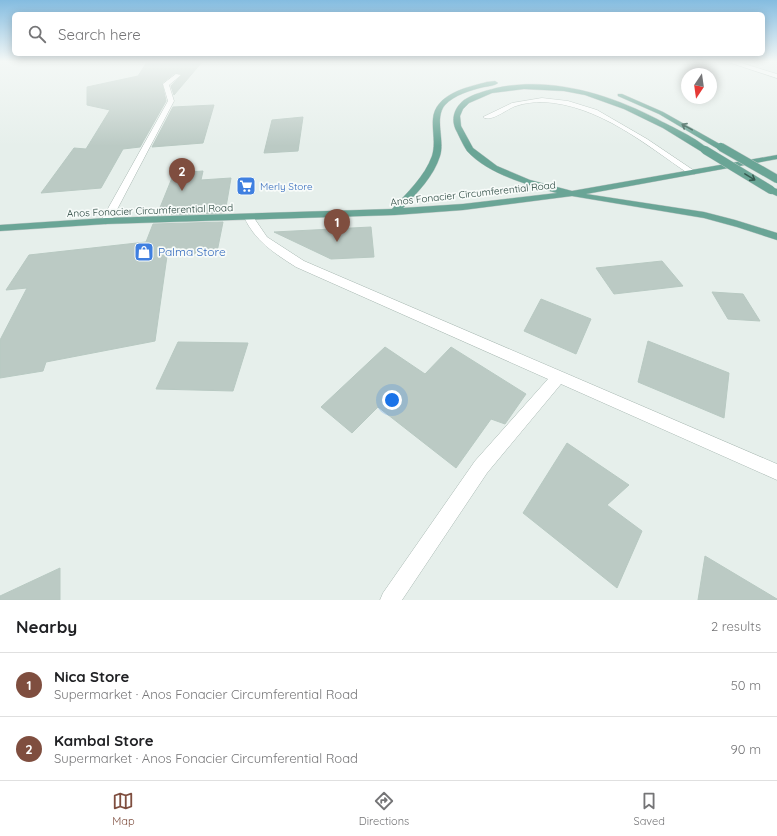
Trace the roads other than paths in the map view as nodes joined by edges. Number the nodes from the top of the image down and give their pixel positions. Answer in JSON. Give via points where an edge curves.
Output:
{"nodes":[{"id":1,"x":168,"y":90,"type":"edge"},
{"id":2,"x":467,"y":90,"type":"edge"},
{"id":3,"x":500,"y":90,"type":"edge"},
{"id":4,"x":569,"y":90,"type":"edge"},
{"id":5,"x":614,"y":93,"type":"dead end"},
{"id":6,"x":487,"y":117,"type":"dead end"},
{"id":7,"x":777,"y":157,"type":"edge"},
{"id":8,"x":692,"y":172,"type":"junction"},
{"id":9,"x":777,"y":179,"type":"edge"},
{"id":10,"x":774,"y":191,"type":"edge"},
{"id":11,"x":570,"y":194,"type":"junction"},
{"id":12,"x":395,"y":212,"type":"junction"},
{"id":13,"x":249,"y":217,"type":"junction"},
{"id":14,"x":106,"y":221,"type":"junction"},
{"id":15,"x":0,"y":228,"type":"edge"},
{"id":16,"x":777,"y":237,"type":"edge"},
{"id":17,"x":559,"y":376,"type":"junction"},
{"id":18,"x":777,"y":472,"type":"edge"},
{"id":19,"x":390,"y":600,"type":"edge"}],
"edges":[{"from":1,"to":14,"type":"street","via":[[171,101]]},
{"from":2,"to":12,"type":"main road","via":[[448,98],[441,107],[437,117],[438,150],[434,161]]},
{"from":11,"to":3,"type":"main road","one_way":true,"bridge":true,"via":[[529,182],[489,166],[469,149],[457,127],[459,109],[464,102],[474,97]]},
{"from":4,"to":10,"type":"main road","one_way":true,"bridge":true,"via":[[624,105]]},
{"from":9,"to":5,"type":"main road","one_way":true,"bridge":true,"via":[[661,113]]},
{"from":6,"to":8,"type":"street","via":[[501,108],[518,103],[544,100],[581,105],[601,114]]},
{"from":7,"to":8,"type":"main road","name":"Anos Fonacier Circumferential Road"},
{"from":8,"to":11,"type":"main road","name":"Anos Fonacier Circumferential Road"},
{"from":11,"to":12,"type":"main road","name":"Anos Fonacier Circumferential Road"},
{"from":11,"to":16,"type":"main road","via":[[706,216],[748,226]]},
{"from":12,"to":13,"type":"main road","name":"Anos Fonacier Circumferential Road"},
{"from":13,"to":14,"type":"main road","name":"Anos Fonacier Circumferential Road"},
{"from":13,"to":17,"type":"street","via":[[254,229],[266,243],[300,264]]},
{"from":14,"to":15,"type":"main road","name":"Anos Fonacier Circumferential Road"},
{"from":17,"to":18,"type":"street"},
{"from":17,"to":19,"type":"street","via":[[481,466]]}]}
